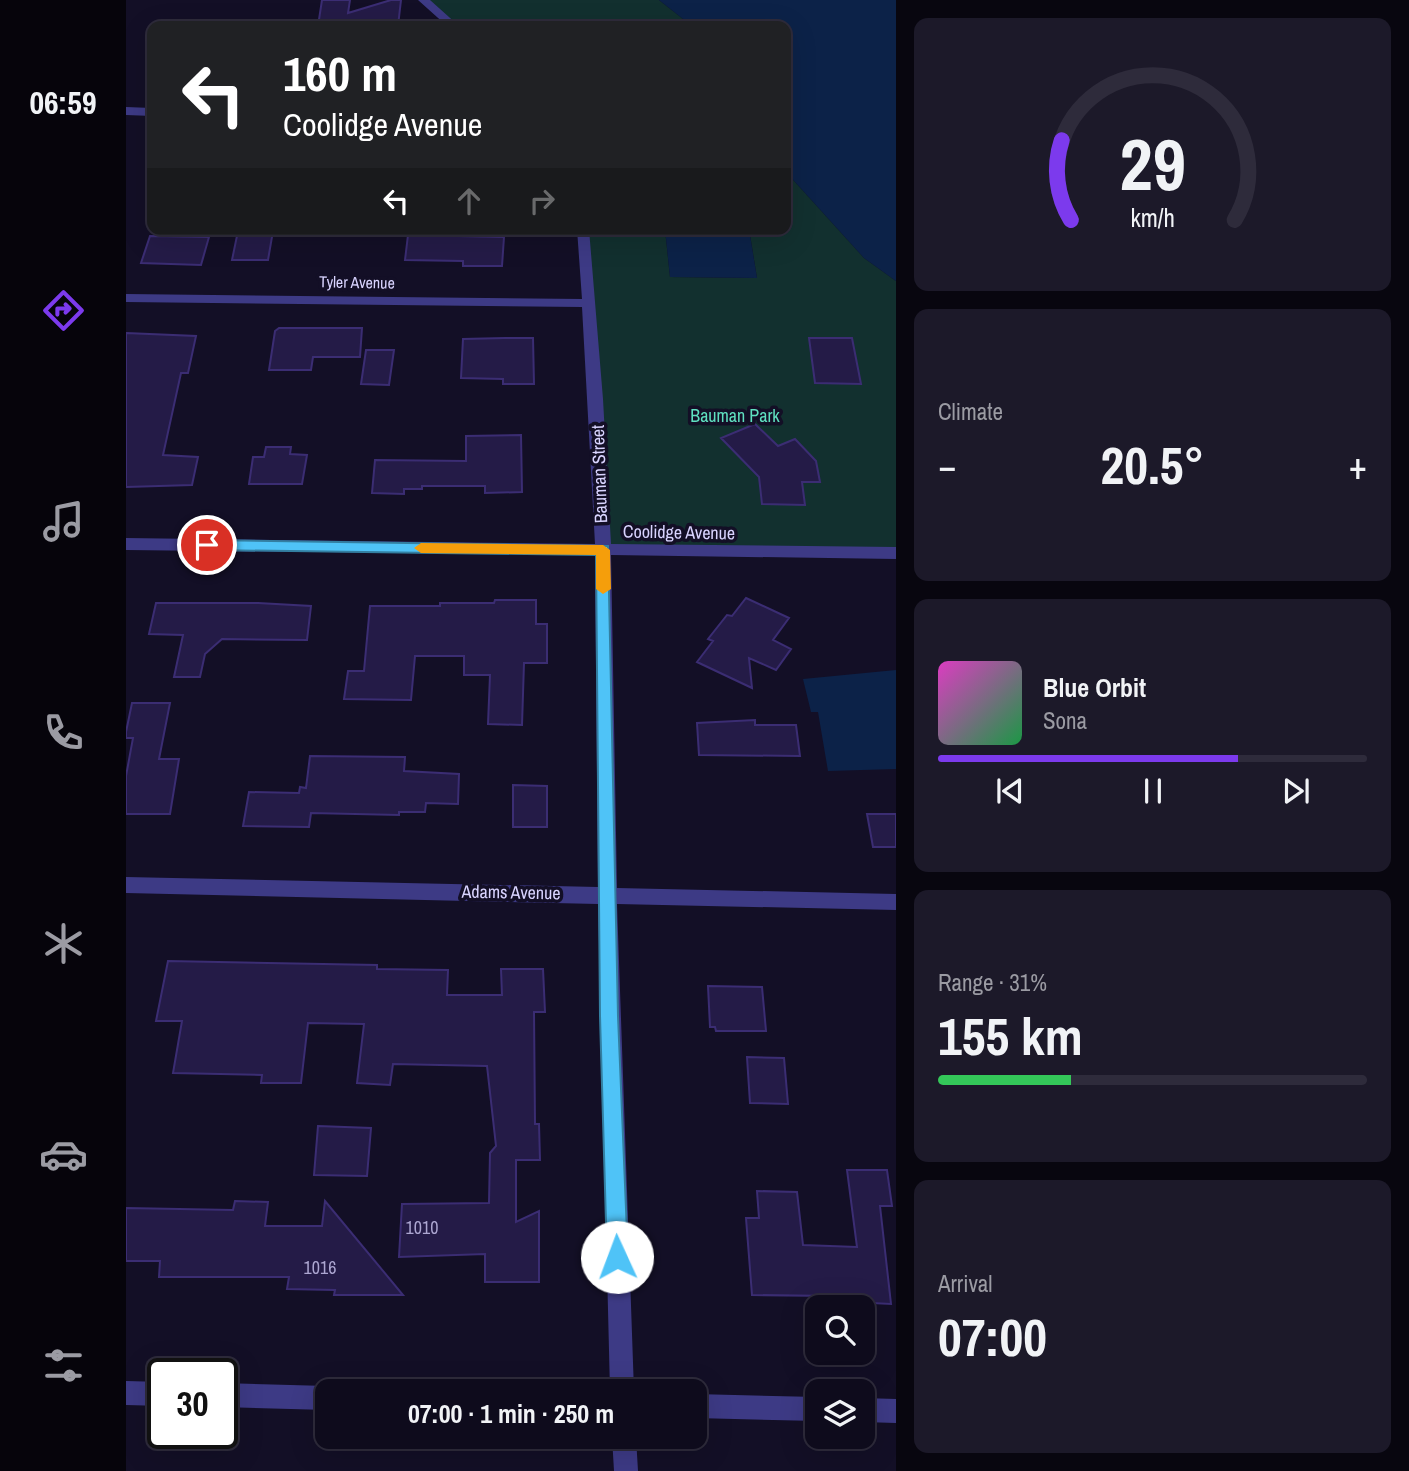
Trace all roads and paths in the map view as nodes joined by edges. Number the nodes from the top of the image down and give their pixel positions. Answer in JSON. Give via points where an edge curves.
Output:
{"nodes":[{"id":1,"x":423,"y":0,"type":"edge"},
{"id":2,"x":447,"y":21,"type":"edge"},
{"id":3,"x":126,"y":111,"type":"edge"},
{"id":4,"x":147,"y":111,"type":"edge"},
{"id":5,"x":583,"y":235,"type":"edge"},
{"id":6,"x":126,"y":298,"type":"edge"},
{"id":7,"x":587,"y":303,"type":"junction"},
{"id":8,"x":126,"y":544,"type":"edge"},
{"id":9,"x":603,"y":550,"type":"junction"},
{"id":10,"x":896,"y":553,"type":"edge"},
{"id":11,"x":126,"y":886,"type":"edge"},
{"id":12,"x":607,"y":894,"type":"junction"},
{"id":13,"x":896,"y":902,"type":"edge"},
{"id":14,"x":622,"y":1379,"type":"edge"},
{"id":15,"x":126,"y":1393,"type":"edge"},
{"id":16,"x":147,"y":1394,"type":"edge"},
{"id":17,"x":238,"y":1395,"type":"edge"},
{"id":18,"x":315,"y":1398,"type":"edge"},
{"id":19,"x":707,"y":1406,"type":"edge"},
{"id":20,"x":805,"y":1409,"type":"edge"},
{"id":21,"x":875,"y":1410,"type":"edge"},
{"id":22,"x":896,"y":1411,"type":"edge"},
{"id":23,"x":625,"y":1449,"type":"edge"},
{"id":24,"x":626,"y":1471,"type":"edge"}],
"edges":[{"from":1,"to":2,"type":"street"},
{"from":3,"to":4,"type":"street"},
{"from":5,"to":7,"type":"street","name":"Bauman Street"},
{"from":6,"to":7,"type":"street","name":"Tyler Avenue"},
{"from":7,"to":9,"type":"street","name":"Bauman Street"},
{"from":8,"to":9,"type":"street","name":"Coolidge Avenue"},
{"from":9,"to":10,"type":"street","name":"Coolidge Avenue"},
{"from":9,"to":12,"type":"street","name":"Bauman Street"},
{"from":11,"to":12,"type":"street","name":"Adams Avenue"},
{"from":12,"to":13,"type":"street","name":"Adams Avenue"},
{"from":12,"to":14,"type":"street","name":"Bauman Street"},
{"from":15,"to":16,"type":"street"},
{"from":17,"to":18,"type":"street"},
{"from":19,"to":20,"type":"street"},
{"from":21,"to":22,"type":"street"},
{"from":23,"to":24,"type":"street"}]}
